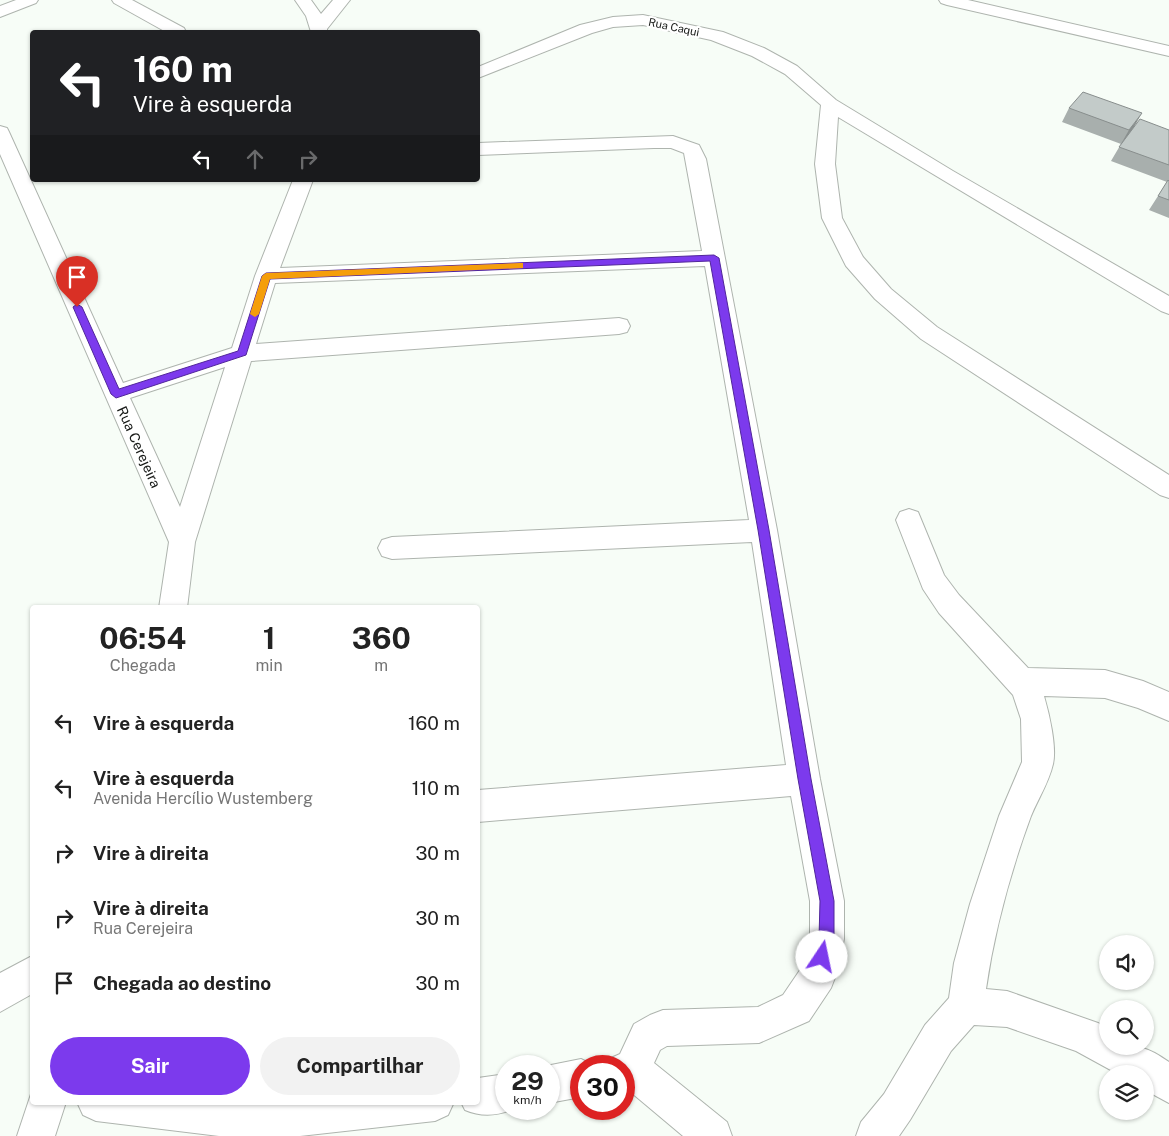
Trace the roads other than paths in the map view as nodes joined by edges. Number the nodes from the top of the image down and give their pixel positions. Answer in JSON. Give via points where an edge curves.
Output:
{"nodes":[{"id":1,"x":30,"y":0,"type":"edge"},
{"id":2,"x":120,"y":0,"type":"edge"},
{"id":3,"x":303,"y":0,"type":"edge"},
{"id":4,"x":342,"y":0,"type":"edge"},
{"id":5,"x":947,"y":0,"type":"edge"},
{"id":6,"x":0,"y":12,"type":"edge"},
{"id":7,"x":174,"y":30,"type":"edge"},
{"id":8,"x":318,"y":30,"type":"edge"},
{"id":9,"x":319,"y":30,"type":"edge"},
{"id":10,"x":1169,"y":51,"type":"edge"},
{"id":11,"x":480,"y":72,"type":"edge"},
{"id":12,"x":830,"y":104,"type":"junction"},
{"id":13,"x":0,"y":132,"type":"edge"},
{"id":14,"x":480,"y":149,"type":"edge"},
{"id":15,"x":302,"y":182,"type":"edge"},
{"id":16,"x":714,"y":258,"type":"junction"},
{"id":17,"x":266,"y":276,"type":"junction"},
{"id":18,"x":1169,"y":306,"type":"edge"},
{"id":19,"x":619,"y":326,"type":"dead end"},
{"id":20,"x":242,"y":353,"type":"junction"},
{"id":21,"x":116,"y":394,"type":"junction"},
{"id":22,"x":1169,"y":488,"type":"edge"},
{"id":23,"x":909,"y":520,"type":"dead end"},
{"id":24,"x":764,"y":530,"type":"junction"},
{"id":25,"x":182,"y":542,"type":"junction"},
{"id":26,"x":392,"y":548,"type":"dead end"},
{"id":27,"x":173,"y":605,"type":"edge"},
{"id":28,"x":1020,"y":682,"type":"junction"},
{"id":29,"x":1169,"y":707,"type":"edge"},
{"id":30,"x":804,"y":779,"type":"junction"},
{"id":31,"x":480,"y":806,"type":"edge"},
{"id":32,"x":30,"y":975,"type":"edge"},
{"id":33,"x":0,"y":994,"type":"edge"},
{"id":34,"x":966,"y":1006,"type":"junction"},
{"id":35,"x":635,"y":1058,"type":"edge"},
{"id":36,"x":635,"y":1075,"type":"edge"},
{"id":37,"x":1169,"y":1084,"type":"edge"},
{"id":38,"x":495,"y":1095,"type":"edge"},
{"id":39,"x":480,"y":1097,"type":"edge"},
{"id":40,"x":46,"y":1105,"type":"edge"},
{"id":41,"x":116,"y":1105,"type":"edge"},
{"id":42,"x":413,"y":1105,"type":"edge"},
{"id":43,"x":36,"y":1136,"type":"edge"},
{"id":44,"x":713,"y":1136,"type":"edge"},
{"id":45,"x":875,"y":1136,"type":"edge"}],
"edges":[{"from":1,"to":6,"type":"street"},
{"from":2,"to":7,"type":"street"},
{"from":3,"to":8,"type":"street","via":[[314,16]]},
{"from":4,"to":9,"type":"street"},
{"from":5,"to":10,"type":"street"},
{"from":11,"to":12,"type":"street","name":"Rua Caqui","via":[[586,29],[613,22],[643,20],[717,36],[758,52],[791,70]]},
{"from":12,"to":18,"type":"street","name":"Rua Caqui"},
{"from":12,"to":22,"type":"street","via":[[825,164],[832,218],[854,261],[883,294],[929,333]]},
{"from":13,"to":21,"type":"street","name":"Rua Cerejeira"},
{"from":14,"to":16,"type":"street","via":[[654,142],[686,146],[692,149],[696,159]]},
{"from":15,"to":17,"type":"street"},
{"from":16,"to":17,"type":"street"},
{"from":16,"to":24,"type":"street"},
{"from":17,"to":20,"type":"street"},
{"from":19,"to":20,"type":"street"},
{"from":20,"to":21,"type":"street"},
{"from":20,"to":25,"type":"street"},
{"from":21,"to":25,"type":"street","name":"Rua Cerejeira"},
{"from":23,"to":28,"type":"street","via":[[932,581]]},
{"from":24,"to":26,"type":"street"},
{"from":24,"to":30,"type":"street"},
{"from":25,"to":27,"type":"street"},
{"from":28,"to":29,"type":"street","via":[[1105,684]]},
{"from":28,"to":34,"type":"street","via":[[1026,687],[1036,719],[1038,764],[1015,816],[987,904],[972,963]]},
{"from":30,"to":31,"type":"street"},
{"from":30,"to":35,"type":"street","via":[[827,901],[827,939],[818,975],[796,1008],[759,1025],[663,1028],[647,1038]]},
{"from":32,"to":33,"type":"street"},
{"from":34,"to":37,"type":"street","via":[[1006,1009],[1085,1036]]},
{"from":34,"to":45,"type":"street","via":[[938,1038],[897,1107]]},
{"from":36,"to":44,"type":"street"},
{"from":38,"to":39,"type":"street"},
{"from":40,"to":43,"type":"street"},
{"from":41,"to":42,"type":"street","via":[[162,1112],[259,1118],[354,1113]]}]}
